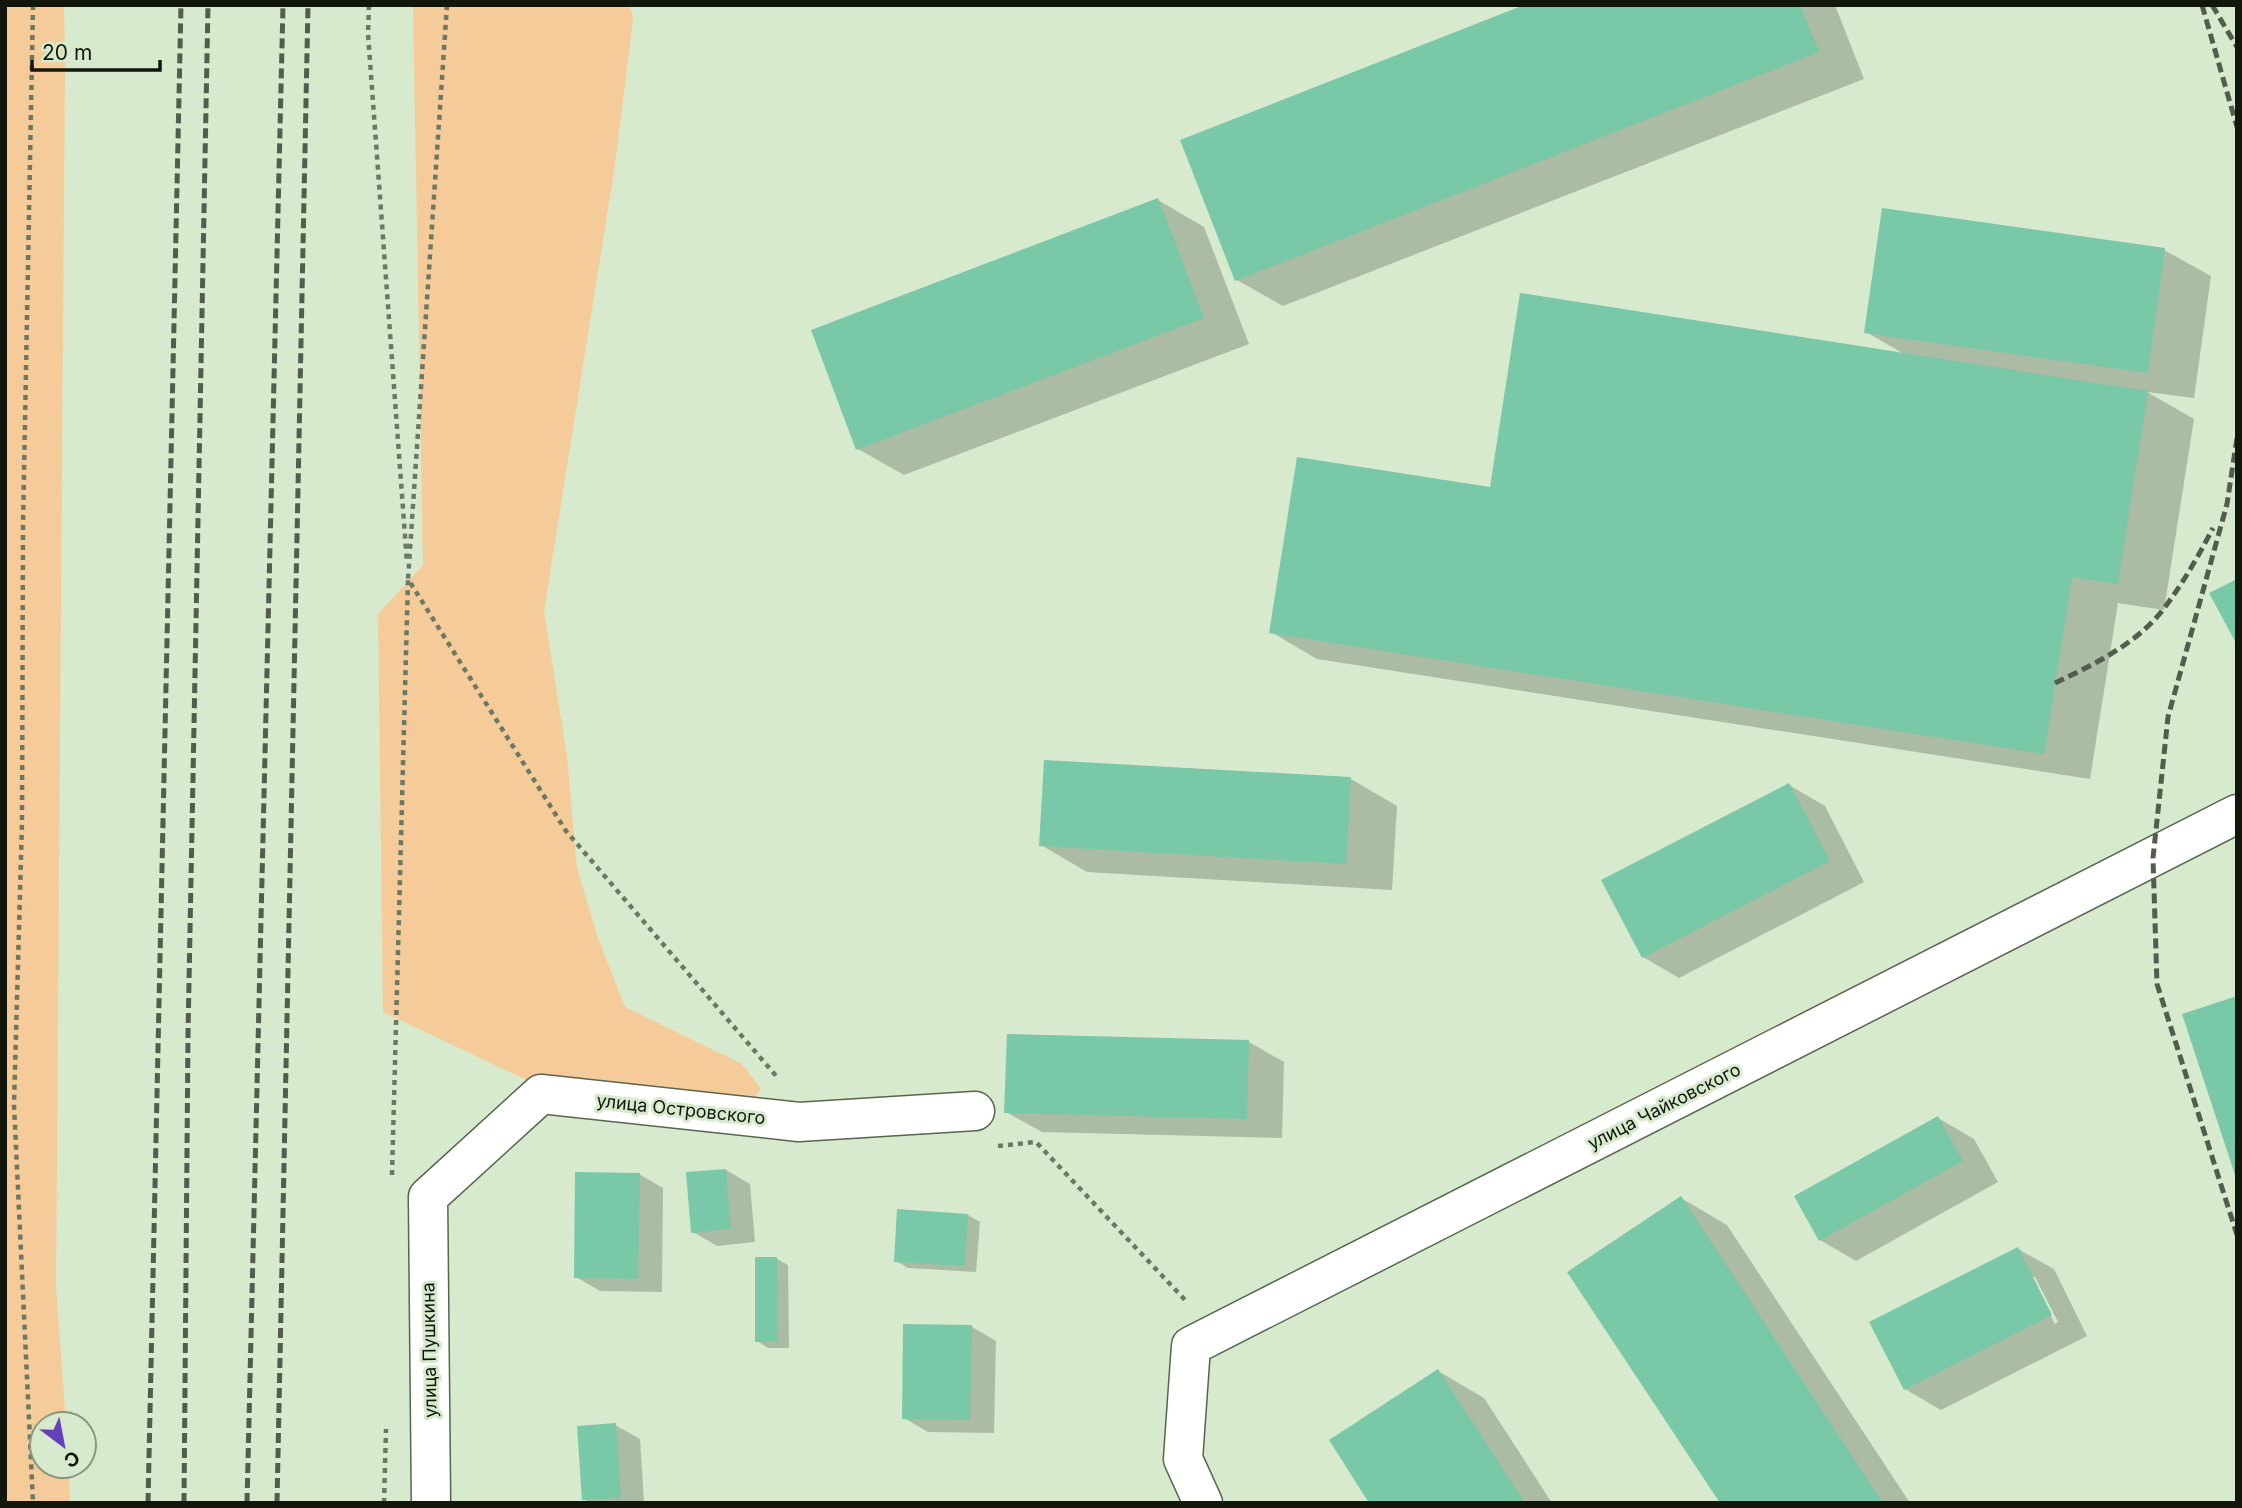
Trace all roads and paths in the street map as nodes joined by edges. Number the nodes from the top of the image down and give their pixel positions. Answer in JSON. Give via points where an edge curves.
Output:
{"nodes":[{"id":1,"x":33,"y":5,"type":"edge"},
{"id":2,"x":369,"y":5,"type":"edge"},
{"id":3,"x":447,"y":5,"type":"edge"},
{"id":4,"x":408,"y":579,"type":"junction"},
{"id":5,"x":2237,"y":814,"type":"edge"},
{"id":6,"x":975,"y":1111,"type":"dead end"},
{"id":7,"x":799,"y":1122,"type":"junction"},
{"id":8,"x":995,"y":1146,"type":"dead end"},
{"id":9,"x":392,"y":1184,"type":"dead end"},
{"id":10,"x":428,"y":1197,"type":"joint"},
{"id":11,"x":1217,"y":1334,"type":"junction"},
{"id":12,"x":386,"y":1420,"type":"dead end"},
{"id":13,"x":33,"y":1503,"type":"edge"},
{"id":14,"x":384,"y":1503,"type":"edge"},
{"id":15,"x":431,"y":1503,"type":"edge"},
{"id":16,"x":1203,"y":1503,"type":"edge"}],
"edges":[{"from":1,"to":13,"type":"path","via":[[14,1105]]},
{"from":2,"to":4,"type":"path"},
{"from":3,"to":4,"type":"path"},
{"from":4,"to":7,"type":"path","via":[[566,831],[778,1079]]},
{"from":4,"to":9,"type":"path"},
{"from":5,"to":11,"type":"street","name":"улица Чайковского"},
{"from":6,"to":7,"type":"street","name":"улица Островского"},
{"from":7,"to":10,"type":"street","name":"улица Островского","via":[[541,1094]]},
{"from":8,"to":11,"type":"path","via":[[1036,1142]]},
{"from":10,"to":15,"type":"street","name":"улица Пушкина"},
{"from":11,"to":16,"type":"street","name":"улица Чайковского","via":[[1191,1346],[1183,1459]]},
{"from":12,"to":14,"type":"path"}]}
